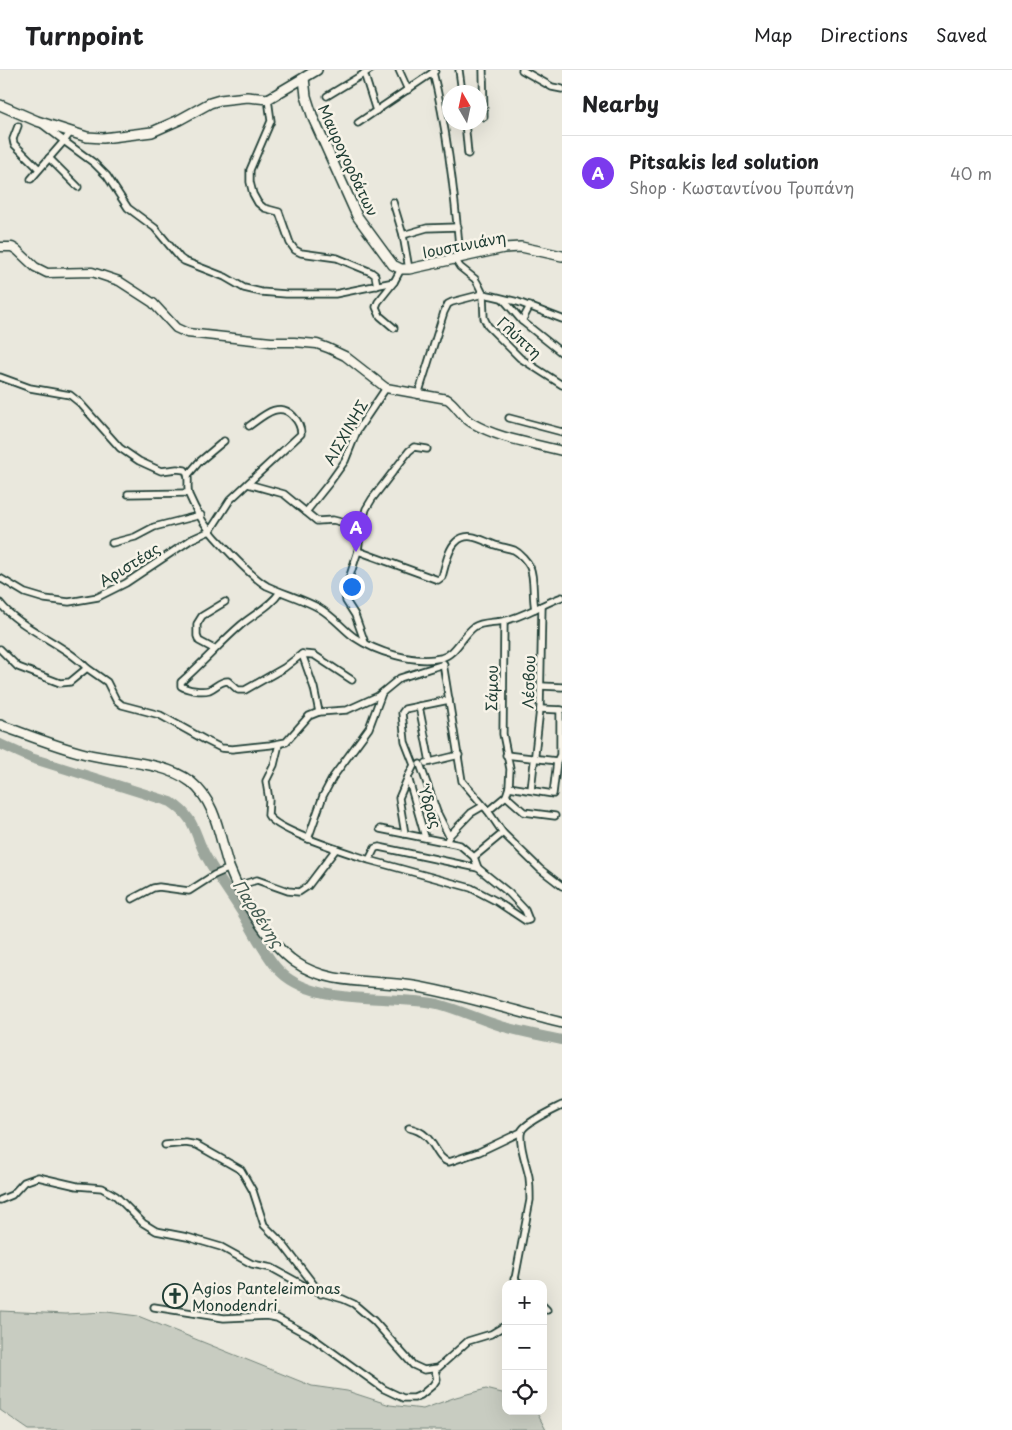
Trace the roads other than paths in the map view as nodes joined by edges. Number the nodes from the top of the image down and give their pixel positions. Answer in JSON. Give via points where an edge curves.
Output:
{"nodes":[{"id":1,"x":317,"y":70,"type":"edge"},
{"id":2,"x":399,"y":70,"type":"edge"},
{"id":3,"x":459,"y":70,"type":"edge"},
{"id":4,"x":483,"y":70,"type":"edge"},
{"id":5,"x":522,"y":70,"type":"edge"},
{"id":6,"x":435,"y":71,"type":"edge"},
{"id":7,"x":367,"y":72,"type":"edge"},
{"id":8,"x":304,"y":78,"type":"junction"},
{"id":9,"x":461,"y":85,"type":"edge"},
{"id":10,"x":483,"y":85,"type":"edge"},
{"id":11,"x":562,"y":89,"type":"edge"},
{"id":12,"x":408,"y":90,"type":"junction"},
{"id":13,"x":327,"y":96,"type":"dead end"},
{"id":14,"x":268,"y":99,"type":"junction"},
{"id":15,"x":0,"y":105,"type":"edge"},
{"id":16,"x":376,"y":111,"type":"junction"},
{"id":17,"x":37,"y":121,"type":"junction"},
{"id":18,"x":358,"y":123,"type":"dead end"},
{"id":19,"x":18,"y":126,"type":"dead end"},
{"id":20,"x":466,"y":130,"type":"edge"},
{"id":21,"x":71,"y":132,"type":"junction"},
{"id":22,"x":64,"y":141,"type":"junction"},
{"id":23,"x":468,"y":154,"type":"dead end"},
{"id":24,"x":49,"y":158,"type":"junction"},
{"id":25,"x":40,"y":169,"type":"junction"},
{"id":26,"x":31,"y":179,"type":"dead end"},
{"id":27,"x":78,"y":188,"type":"dead end"},
{"id":28,"x":393,"y":202,"type":"dead end"},
{"id":29,"x":458,"y":227,"type":"junction"},
{"id":30,"x":403,"y":235,"type":"junction"},
{"id":31,"x":0,"y":247,"type":"edge"},
{"id":32,"x":562,"y":256,"type":"edge"},
{"id":33,"x":458,"y":258,"type":"junction"},
{"id":34,"x":405,"y":269,"type":"junction"},
{"id":35,"x":394,"y":282,"type":"junction"},
{"id":36,"x":377,"y":286,"type":"junction"},
{"id":37,"x":483,"y":294,"type":"junction"},
{"id":38,"x":503,"y":299,"type":"junction"},
{"id":39,"x":530,"y":306,"type":"junction"},
{"id":40,"x":562,"y":319,"type":"edge"},
{"id":41,"x":522,"y":321,"type":"junction"},
{"id":42,"x":394,"y":328,"type":"dead end"},
{"id":43,"x":562,"y":353,"type":"edge"},
{"id":44,"x":0,"y":377,"type":"edge"},
{"id":45,"x":562,"y":385,"type":"edge"},
{"id":46,"x":386,"y":388,"type":"junction"},
{"id":47,"x":418,"y":394,"type":"junction"},
{"id":48,"x":508,"y":418,"type":"dead end"},
{"id":49,"x":249,"y":426,"type":"dead end"},
{"id":50,"x":562,"y":432,"type":"edge"},
{"id":51,"x":224,"y":441,"type":"dead end"},
{"id":52,"x":426,"y":449,"type":"dead end"},
{"id":53,"x":562,"y":452,"type":"edge"},
{"id":54,"x":188,"y":475,"type":"junction"},
{"id":55,"x":248,"y":484,"type":"junction"},
{"id":56,"x":188,"y":493,"type":"junction"},
{"id":57,"x":128,"y":494,"type":"dead end"},
{"id":58,"x":306,"y":512,"type":"junction"},
{"id":59,"x":201,"y":516,"type":"junction"},
{"id":60,"x":361,"y":527,"type":"junction"},
{"id":61,"x":210,"y":531,"type":"junction"},
{"id":62,"x":112,"y":544,"type":"dead end"},
{"id":63,"x":358,"y":551,"type":"junction"},
{"id":64,"x":0,"y":578,"type":"edge"},
{"id":65,"x":280,"y":592,"type":"junction"},
{"id":66,"x":562,"y":597,"type":"edge"},
{"id":67,"x":225,"y":602,"type":"dead end"},
{"id":68,"x":0,"y":603,"type":"edge"},
{"id":69,"x":542,"y":606,"type":"junction"},
{"id":70,"x":535,"y":609,"type":"junction"},
{"id":71,"x":504,"y":621,"type":"junction"},
{"id":72,"x":365,"y":643,"type":"junction"},
{"id":73,"x":0,"y":649,"type":"edge"},
{"id":74,"x":214,"y":649,"type":"junction"},
{"id":75,"x":302,"y":654,"type":"junction"},
{"id":76,"x":442,"y":658,"type":"junction"},
{"id":77,"x":444,"y":664,"type":"junction"},
{"id":78,"x":87,"y":668,"type":"junction"},
{"id":79,"x":352,"y":680,"type":"dead end"},
{"id":80,"x":541,"y":686,"type":"junction"},
{"id":81,"x":562,"y":687,"type":"edge"},
{"id":82,"x":382,"y":692,"type":"junction"},
{"id":83,"x":448,"y":700,"type":"junction"},
{"id":84,"x":419,"y":706,"type":"junction"},
{"id":85,"x":540,"y":709,"type":"junction"},
{"id":86,"x":561,"y":710,"type":"edge"},
{"id":87,"x":320,"y":712,"type":"junction"},
{"id":88,"x":0,"y":726,"type":"edge"},
{"id":89,"x":279,"y":744,"type":"junction"},
{"id":90,"x":506,"y":755,"type":"junction"},
{"id":91,"x":459,"y":756,"type":"junction"},
{"id":92,"x":534,"y":758,"type":"junction"},
{"id":93,"x":557,"y":761,"type":"junction"},
{"id":94,"x":430,"y":762,"type":"junction"},
{"id":95,"x":417,"y":764,"type":"junction"},
{"id":96,"x":562,"y":766,"type":"edge"},
{"id":97,"x":408,"y":778,"type":"junction"},
{"id":98,"x":509,"y":786,"type":"junction"},
{"id":99,"x":531,"y":790,"type":"junction"},
{"id":100,"x":506,"y":796,"type":"junction"},
{"id":101,"x":483,"y":806,"type":"junction"},
{"id":102,"x":488,"y":811,"type":"junction"},
{"id":103,"x":555,"y":816,"type":"dead end"},
{"id":104,"x":380,"y":829,"type":"dead end"},
{"id":105,"x":503,"y":833,"type":"junction"},
{"id":106,"x":405,"y":834,"type":"junction"},
{"id":107,"x":425,"y":837,"type":"junction"},
{"id":108,"x":448,"y":838,"type":"junction"},
{"id":109,"x":308,"y":839,"type":"junction"},
{"id":110,"x":336,"y":849,"type":"junction"},
{"id":111,"x":474,"y":857,"type":"junction"},
{"id":112,"x":369,"y":860,"type":"junction"},
{"id":113,"x":478,"y":868,"type":"junction"},
{"id":114,"x":227,"y":869,"type":"junction"},
{"id":115,"x":237,"y":886,"type":"junction"},
{"id":116,"x":562,"y":886,"type":"edge"},
{"id":117,"x":132,"y":899,"type":"dead end"},
{"id":118,"x":562,"y":1023,"type":"edge"},
{"id":119,"x":562,"y":1105,"type":"edge"},
{"id":120,"x":409,"y":1128,"type":"dead end"},
{"id":121,"x":521,"y":1132,"type":"junction"},
{"id":122,"x":165,"y":1145,"type":"dead end"},
{"id":123,"x":0,"y":1200,"type":"edge"},
{"id":124,"x":514,"y":1280,"type":"edge"},
{"id":125,"x":321,"y":1294,"type":"junction"},
{"id":126,"x":154,"y":1307,"type":"dead end"},
{"id":127,"x":502,"y":1327,"type":"edge"},
{"id":128,"x":435,"y":1370,"type":"junction"}],
"edges":[{"from":1,"to":8,"type":"main road"},
{"from":2,"to":12,"type":"street"},
{"from":3,"to":9,"type":"street"},
{"from":4,"to":10,"type":"street"},
{"from":5,"to":11,"type":"street"},
{"from":6,"to":12,"type":"street"},
{"from":6,"to":29,"type":"street"},
{"from":7,"to":13,"type":"street"},
{"from":7,"to":16,"type":"street"},
{"from":8,"to":14,"type":"main road"},
{"from":8,"to":34,"type":"main road","name":"Μαυρογορδάτων","via":[[313,118],[357,216],[389,262]]},
{"from":12,"to":16,"type":"street"},
{"from":14,"to":21,"type":"main road","via":[[220,100],[165,127],[141,133],[96,138]]},
{"from":14,"to":36,"type":"street","via":[[271,121],[250,170],[250,182],[258,203],[281,215],[295,250],[337,258],[372,272]]},
{"from":15,"to":17,"type":"main road"},
{"from":16,"to":18,"type":"street"},
{"from":17,"to":21,"type":"main road"},
{"from":17,"to":22,"type":"street"},
{"from":19,"to":25,"type":"street","via":[[14,144]]},
{"from":20,"to":23,"type":"street"},
{"from":21,"to":22,"type":"street"},
{"from":22,"to":24,"type":"street"},
{"from":22,"to":36,"type":"street","via":[[108,176],[128,208],[154,228],[184,261],[244,288],[261,292],[335,294]]},
{"from":24,"to":25,"type":"street"},
{"from":24,"to":27,"type":"street"},
{"from":25,"to":26,"type":"street"},
{"from":28,"to":30,"type":"street"},
{"from":29,"to":30,"type":"street","via":[[427,228]]},
{"from":29,"to":33,"type":"street"},
{"from":30,"to":34,"type":"street"},
{"from":31,"to":46,"type":"street","via":[[17,250],[35,267],[47,273],[92,272],[119,281],[152,303],[176,328],[187,333],[310,343],[328,348],[345,356]]},
{"from":32,"to":33,"type":"main road","name":"Ιουστινιάνη","via":[[504,248]]},
{"from":33,"to":34,"type":"main road","name":"Ιουστινιάνη"},
{"from":33,"to":37,"type":"street","via":[[460,267],[475,279]]},
{"from":34,"to":35,"type":"street"},
{"from":35,"to":36,"type":"street"},
{"from":35,"to":42,"type":"street","via":[[378,302],[376,310]]},
{"from":37,"to":38,"type":"street"},
{"from":37,"to":45,"type":"street","name":"Γλύπτη","via":[[483,317],[488,326],[520,358]]},
{"from":37,"to":47,"type":"street","via":[[448,304]]},
{"from":38,"to":39,"type":"street"},
{"from":38,"to":41,"type":"street"},
{"from":39,"to":40,"type":"street"},
{"from":39,"to":41,"type":"street"},
{"from":41,"to":43,"type":"street"},
{"from":44,"to":54,"type":"street","via":[[30,388],[70,395],[120,448],[139,461],[161,471],[182,469]]},
{"from":46,"to":47,"type":"street"},
{"from":46,"to":58,"type":"street","name":"ΑΙΣΧΙΝΗΣ","via":[[357,431],[344,461]]},
{"from":47,"to":53,"type":"street","via":[[451,401],[471,423],[492,433]]},
{"from":48,"to":50,"type":"street"},
{"from":49,"to":55,"type":"street","via":[[280,408],[292,413],[301,434]]},
{"from":51,"to":54,"type":"street"},
{"from":52,"to":60,"type":"street","via":[[414,447],[409,451],[372,499]]},
{"from":54,"to":56,"type":"street"},
{"from":55,"to":58,"type":"street","via":[[280,492]]},
{"from":55,"to":61,"type":"street","via":[[230,500]]},
{"from":56,"to":57,"type":"street"},
{"from":56,"to":59,"type":"street"},
{"from":58,"to":60,"type":"street","via":[[317,521],[333,520]]},
{"from":59,"to":61,"type":"street"},
{"from":59,"to":62,"type":"street","via":[[154,527]]},
{"from":60,"to":63,"type":"street"},
{"from":61,"to":64,"type":"street","name":"Αριστέας","via":[[98,597],[69,602],[45,600]]},
{"from":61,"to":65,"type":"street","via":[[254,577]]},
{"from":63,"to":70,"type":"street","via":[[438,580],[456,542],[467,537],[478,538],[514,550],[524,559],[530,567]]},
{"from":63,"to":72,"type":"street","via":[[345,596]]},
{"from":65,"to":72,"type":"street","via":[[317,607]]},
{"from":65,"to":74,"type":"street"},
{"from":66,"to":69,"type":"street"},
{"from":67,"to":74,"type":"street","via":[[202,616],[197,624],[200,641]]},
{"from":68,"to":78,"type":"street","via":[[12,615],[69,651]]},
{"from":69,"to":70,"type":"street"},
{"from":69,"to":80,"type":"street","name":"Λέσβου"},
{"from":70,"to":71,"type":"street"},
{"from":71,"to":76,"type":"street","via":[[475,626]]},
{"from":71,"to":90,"type":"street","name":"Σάμου","via":[[502,734]]},
{"from":72,"to":76,"type":"street","via":[[401,656]]},
{"from":73,"to":78,"type":"street","via":[[18,667],[60,684],[70,682]]},
{"from":74,"to":75,"type":"street","via":[[181,682],[183,688],[209,690],[228,681],[238,690],[245,690]]},
{"from":75,"to":79,"type":"street","via":[[314,655]]},
{"from":75,"to":87,"type":"street"},
{"from":76,"to":77,"type":"street"},
{"from":77,"to":82,"type":"street","via":[[400,678]]},
{"from":77,"to":83,"type":"street"},
{"from":78,"to":89,"type":"street","via":[[107,682],[122,705],[160,715],[221,748]]},
{"from":80,"to":81,"type":"street"},
{"from":80,"to":85,"type":"street","name":"Λέσβου"},
{"from":82,"to":87,"type":"street","via":[[347,710]]},
{"from":82,"to":109,"type":"street","via":[[369,728],[329,783]]},
{"from":83,"to":84,"type":"street"},
{"from":83,"to":91,"type":"street"},
{"from":84,"to":94,"type":"street","name":"Ύδρας"},
{"from":84,"to":95,"type":"street","via":[[405,709],[402,713],[405,742]]},
{"from":85,"to":86,"type":"street"},
{"from":85,"to":92,"type":"street","name":"Λέσβου"},
{"from":86,"to":93,"type":"street"},
{"from":87,"to":89,"type":"street","via":[[305,719],[288,741]]},
{"from":88,"to":114,"type":"main road","via":[[86,754],[162,769],[184,778],[208,802]]},
{"from":89,"to":109,"type":"street","via":[[266,781],[268,815],[273,822]]},
{"from":90,"to":92,"type":"street"},
{"from":90,"to":98,"type":"street","name":"Σάμου","via":[[510,768]]},
{"from":91,"to":94,"type":"street","name":"Ύδρας"},
{"from":91,"to":101,"type":"street","via":[[462,781]]},
{"from":92,"to":93,"type":"street"},
{"from":92,"to":99,"type":"street","name":"Λέσβου"},
{"from":93,"to":96,"type":"street"},
{"from":93,"to":99,"type":"street","via":[[553,794]]},
{"from":94,"to":95,"type":"street","name":"Ύδρας"},
{"from":95,"to":97,"type":"street","name":"Ύδρας"},
{"from":95,"to":108,"type":"street"},
{"from":97,"to":106,"type":"street","via":[[399,798]]},
{"from":97,"to":107,"type":"street","name":"Ύδρας"},
{"from":98,"to":99,"type":"street"},
{"from":98,"to":100,"type":"street","name":"Σάμου"},
{"from":100,"to":102,"type":"street"},
{"from":100,"to":103,"type":"street","via":[[524,812]]},
{"from":101,"to":102,"type":"street"},
{"from":101,"to":108,"type":"street","via":[[471,813]]},
{"from":102,"to":105,"type":"street"},
{"from":104,"to":106,"type":"street"},
{"from":105,"to":111,"type":"street"},
{"from":105,"to":116,"type":"street"},
{"from":106,"to":107,"type":"street"},
{"from":107,"to":108,"type":"street","name":"Ύδρας"},
{"from":108,"to":111,"type":"street","name":"Ύδρας","via":[[465,847]]},
{"from":109,"to":110,"type":"street"},
{"from":110,"to":112,"type":"street"},
{"from":110,"to":115,"type":"street","via":[[308,886],[299,892],[257,880]]},
{"from":111,"to":113,"type":"street"},
{"from":112,"to":113,"type":"street","via":[[374,848],[379,847]]},
{"from":112,"to":113,"type":"street","via":[[471,888],[529,920],[525,910],[509,893]]},
{"from":114,"to":115,"type":"main road"},
{"from":114,"to":117,"type":"street","via":[[189,891],[159,887]]},
{"from":115,"to":118,"type":"main road","via":[[272,941],[311,971],[333,978],[420,987]]},
{"from":119,"to":121,"type":"street"},
{"from":120,"to":121,"type":"street","via":[[423,1133],[441,1158],[449,1162]]},
{"from":121,"to":124,"type":"street","via":[[530,1200]]},
{"from":122,"to":125,"type":"street","via":[[198,1144],[241,1170],[264,1225]]},
{"from":123,"to":125,"type":"street","via":[[12,1195],[24,1182],[38,1177],[102,1188],[156,1230],[221,1247],[252,1264],[272,1268]]},
{"from":125,"to":128,"type":"street","via":[[343,1299],[360,1308],[413,1365]]},
{"from":126,"to":128,"type":"street","via":[[224,1318],[277,1318],[310,1336],[384,1389],[403,1398],[417,1397],[433,1385],[437,1379]]},
{"from":127,"to":128,"type":"street","via":[[465,1343]]}]}
